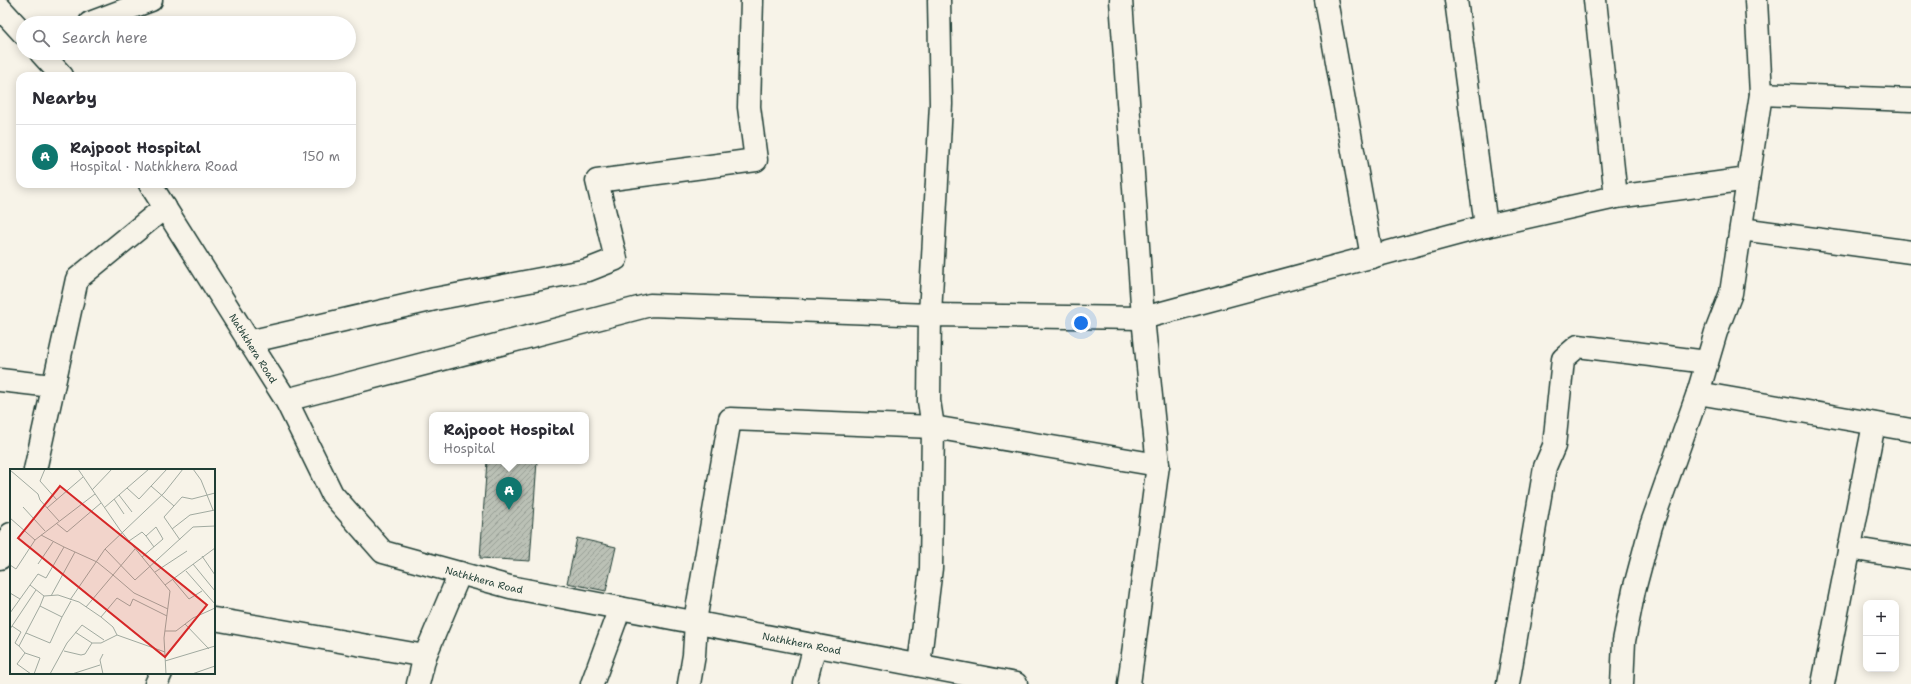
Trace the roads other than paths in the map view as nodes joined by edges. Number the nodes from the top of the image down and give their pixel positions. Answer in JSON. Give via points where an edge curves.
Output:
{"nodes":[{"id":1,"x":151,"y":0,"type":"edge"},
{"id":2,"x":752,"y":0,"type":"edge"},
{"id":3,"x":939,"y":0,"type":"edge"},
{"id":4,"x":1121,"y":0,"type":"edge"},
{"id":5,"x":1326,"y":0,"type":"edge"},
{"id":6,"x":1456,"y":0,"type":"edge"},
{"id":7,"x":1595,"y":0,"type":"edge"},
{"id":8,"x":1756,"y":0,"type":"edge"},
{"id":9,"x":0,"y":8,"type":"edge"},
{"id":10,"x":109,"y":16,"type":"edge"},
{"id":11,"x":16,"y":25,"type":"edge"},
{"id":12,"x":47,"y":60,"type":"edge"},
{"id":13,"x":58,"y":72,"type":"edge"},
{"id":14,"x":1761,"y":94,"type":"junction"},
{"id":15,"x":1911,"y":100,"type":"edge"},
{"id":16,"x":1748,"y":179,"type":"junction"},
{"id":17,"x":153,"y":188,"type":"edge"},
{"id":18,"x":1616,"y":197,"type":"junction"},
{"id":19,"x":165,"y":207,"type":"junction"},
{"id":20,"x":1486,"y":226,"type":"junction"},
{"id":21,"x":1741,"y":229,"type":"junction"},
{"id":22,"x":1911,"y":252,"type":"edge"},
{"id":23,"x":1372,"y":257,"type":"junction"},
{"id":24,"x":930,"y":315,"type":"junction"},
{"id":25,"x":1143,"y":318,"type":"junction"},
{"id":26,"x":248,"y":342,"type":"junction"},
{"id":27,"x":1707,"y":362,"type":"junction"},
{"id":28,"x":0,"y":380,"type":"edge"},
{"id":29,"x":52,"y":386,"type":"junction"},
{"id":30,"x":1698,"y":393,"type":"junction"},
{"id":31,"x":286,"y":400,"type":"junction"},
{"id":32,"x":1874,"y":424,"type":"junction"},
{"id":33,"x":933,"y":427,"type":"junction"},
{"id":34,"x":1911,"y":430,"type":"edge"},
{"id":35,"x":1158,"y":465,"type":"junction"},
{"id":36,"x":35,"y":469,"type":"edge"},
{"id":37,"x":10,"y":536,"type":"edge"},
{"id":38,"x":1849,"y":548,"type":"junction"},
{"id":39,"x":0,"y":558,"type":"edge"},
{"id":40,"x":1911,"y":558,"type":"edge"},
{"id":41,"x":460,"y":573,"type":"junction"},
{"id":42,"x":620,"y":608,"type":"junction"},
{"id":43,"x":215,"y":619,"type":"edge"},
{"id":44,"x":696,"y":622,"type":"junction"},
{"id":45,"x":815,"y":645,"type":"junction"},
{"id":46,"x":425,"y":656,"type":"junction"},
{"id":47,"x":920,"y":666,"type":"junction"},
{"id":48,"x":160,"y":674,"type":"edge"},
{"id":49,"x":156,"y":684,"type":"edge"},
{"id":50,"x":418,"y":684,"type":"edge"},
{"id":51,"x":592,"y":684,"type":"edge"},
{"id":52,"x":689,"y":684,"type":"edge"},
{"id":53,"x":805,"y":684,"type":"edge"},
{"id":54,"x":1016,"y":684,"type":"edge"},
{"id":55,"x":1129,"y":684,"type":"edge"},
{"id":56,"x":1508,"y":684,"type":"edge"},
{"id":57,"x":1622,"y":684,"type":"edge"},
{"id":58,"x":1823,"y":684,"type":"edge"}],
"edges":[{"from":1,"to":10,"type":"street"},
{"from":2,"to":26,"type":"street","via":[[749,107],[756,160],[597,181],[616,259],[588,270],[435,298]]},
{"from":3,"to":24,"type":"street","via":[[942,104]]},
{"from":4,"to":25,"type":"street"},
{"from":5,"to":23,"type":"street"},
{"from":6,"to":20,"type":"street"},
{"from":7,"to":18,"type":"street"},
{"from":8,"to":14,"type":"street"},
{"from":9,"to":11,"type":"street"},
{"from":12,"to":13,"type":"street"},
{"from":14,"to":15,"type":"street"},
{"from":14,"to":16,"type":"street"},
{"from":16,"to":18,"type":"street"},
{"from":16,"to":21,"type":"street"},
{"from":17,"to":19,"type":"street","name":"Nathkhera Road"},
{"from":18,"to":20,"type":"street"},
{"from":19,"to":26,"type":"street","name":"Nathkhera Road"},
{"from":19,"to":29,"type":"street","via":[[77,279]]},
{"from":20,"to":23,"type":"street"},
{"from":21,"to":22,"type":"street"},
{"from":21,"to":27,"type":"street","via":[[1732,293]]},
{"from":23,"to":25,"type":"street"},
{"from":24,"to":25,"type":"street"},
{"from":24,"to":31,"type":"street","via":[[650,305]]},
{"from":24,"to":33,"type":"street","via":[[929,401]]},
{"from":25,"to":35,"type":"street"},
{"from":26,"to":31,"type":"street","name":"Nathkhera Road"},
{"from":27,"to":30,"type":"street"},
{"from":27,"to":56,"type":"street","via":[[1578,346],[1563,359],[1554,446],[1545,467]]},
{"from":28,"to":29,"type":"street"},
{"from":29,"to":36,"type":"street"},
{"from":30,"to":32,"type":"street"},
{"from":30,"to":57,"type":"street","via":[[1652,526],[1634,590],[1624,641]]},
{"from":31,"to":41,"type":"street","name":"Nathkhera Road","via":[[332,494],[383,552]]},
{"from":32,"to":34,"type":"street"},
{"from":32,"to":38,"type":"street"},
{"from":33,"to":35,"type":"street"},
{"from":33,"to":44,"type":"street","via":[[730,419]]},
{"from":33,"to":47,"type":"street","via":[[931,568]]},
{"from":35,"to":55,"type":"street"},
{"from":37,"to":39,"type":"street"},
{"from":38,"to":40,"type":"street"},
{"from":38,"to":58,"type":"street"},
{"from":41,"to":42,"type":"street","name":"Nathkhera Road","via":[[510,587]]},
{"from":41,"to":46,"type":"street"},
{"from":42,"to":44,"type":"street","name":"Nathkhera Road"},
{"from":42,"to":51,"type":"street"},
{"from":43,"to":46,"type":"street"},
{"from":44,"to":45,"type":"street","name":"Nathkhera Road"},
{"from":44,"to":52,"type":"street"},
{"from":45,"to":47,"type":"street","name":"Nathkhera Road"},
{"from":45,"to":53,"type":"street"},
{"from":46,"to":50,"type":"street"},
{"from":47,"to":54,"type":"street","name":"Nathkhera Road"},
{"from":48,"to":49,"type":"street"}]}
